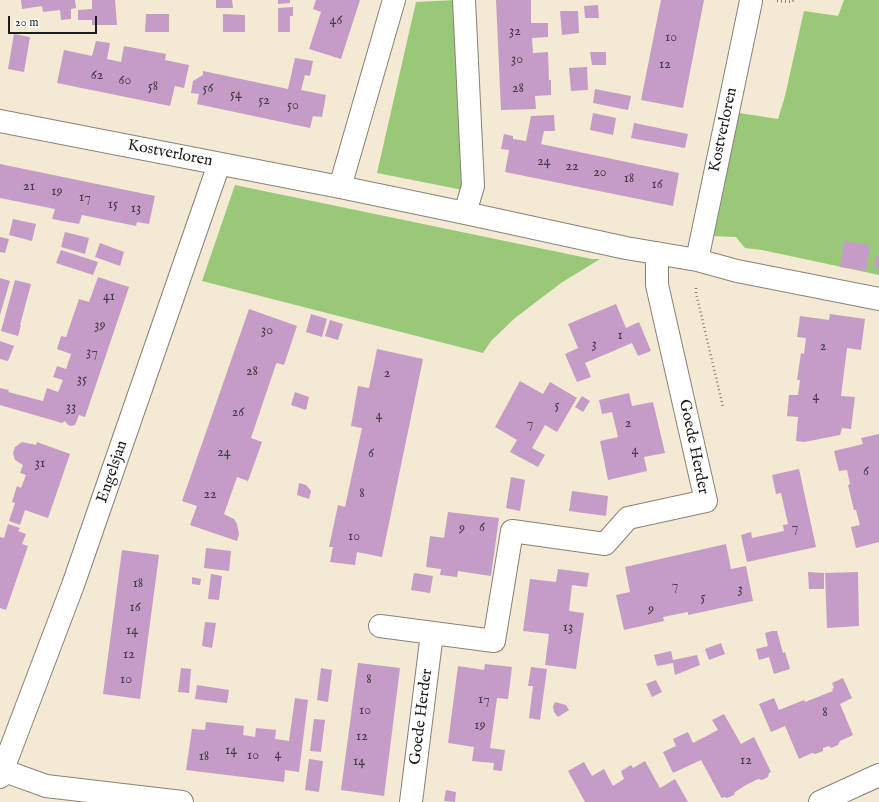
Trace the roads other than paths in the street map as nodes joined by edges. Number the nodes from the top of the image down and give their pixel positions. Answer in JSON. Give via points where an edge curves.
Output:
{"nodes":[{"id":1,"x":394,"y":0,"type":"edge"},
{"id":2,"x":464,"y":0,"type":"edge"},
{"id":3,"x":751,"y":1,"type":"dead end"},
{"id":4,"x":0,"y":121,"type":"edge"},
{"id":5,"x":219,"y":164,"type":"junction"},
{"id":6,"x":340,"y":187,"type":"junction"},
{"id":7,"x":465,"y":213,"type":"junction"},
{"id":8,"x":657,"y":253,"type":"junction"},
{"id":9,"x":697,"y":260,"type":"junction"},
{"id":10,"x":879,"y":299,"type":"edge"},
{"id":11,"x":380,"y":626,"type":"dead end"},
{"id":12,"x":432,"y":632,"type":"junction"},
{"id":13,"x":1,"y":774,"type":"edge"},
{"id":14,"x":879,"y":774,"type":"edge"},
{"id":15,"x":182,"y":802,"type":"edge"},
{"id":16,"x":411,"y":802,"type":"edge"},
{"id":17,"x":820,"y":802,"type":"edge"}],
"edges":[{"from":1,"to":6,"type":"street"},
{"from":2,"to":7,"type":"street","via":[[473,186]]},
{"from":3,"to":9,"type":"street","name":"Kostverloren"},
{"from":4,"to":5,"type":"street","name":"Kostverloren"},
{"from":5,"to":6,"type":"street","name":"Kostverloren"},
{"from":5,"to":13,"type":"street","name":"Engelsjan","via":[[73,584]]},
{"from":6,"to":7,"type":"street","name":"Kostverloren"},
{"from":7,"to":8,"type":"street","name":"Kostverloren"},
{"from":8,"to":9,"type":"street","name":"Kostverloren"},
{"from":8,"to":12,"type":"street","name":"Goede Herder","via":[[657,285],[706,501],[628,518],[606,544],[512,531],[494,641]]},
{"from":9,"to":10,"type":"street","name":"Kostverloren","via":[[736,271]]},
{"from":11,"to":12,"type":"street","name":"Goede Herder"},
{"from":12,"to":16,"type":"street","name":"Goede Herder"},
{"from":13,"to":15,"type":"street","via":[[46,786]]},
{"from":14,"to":17,"type":"street"}]}
